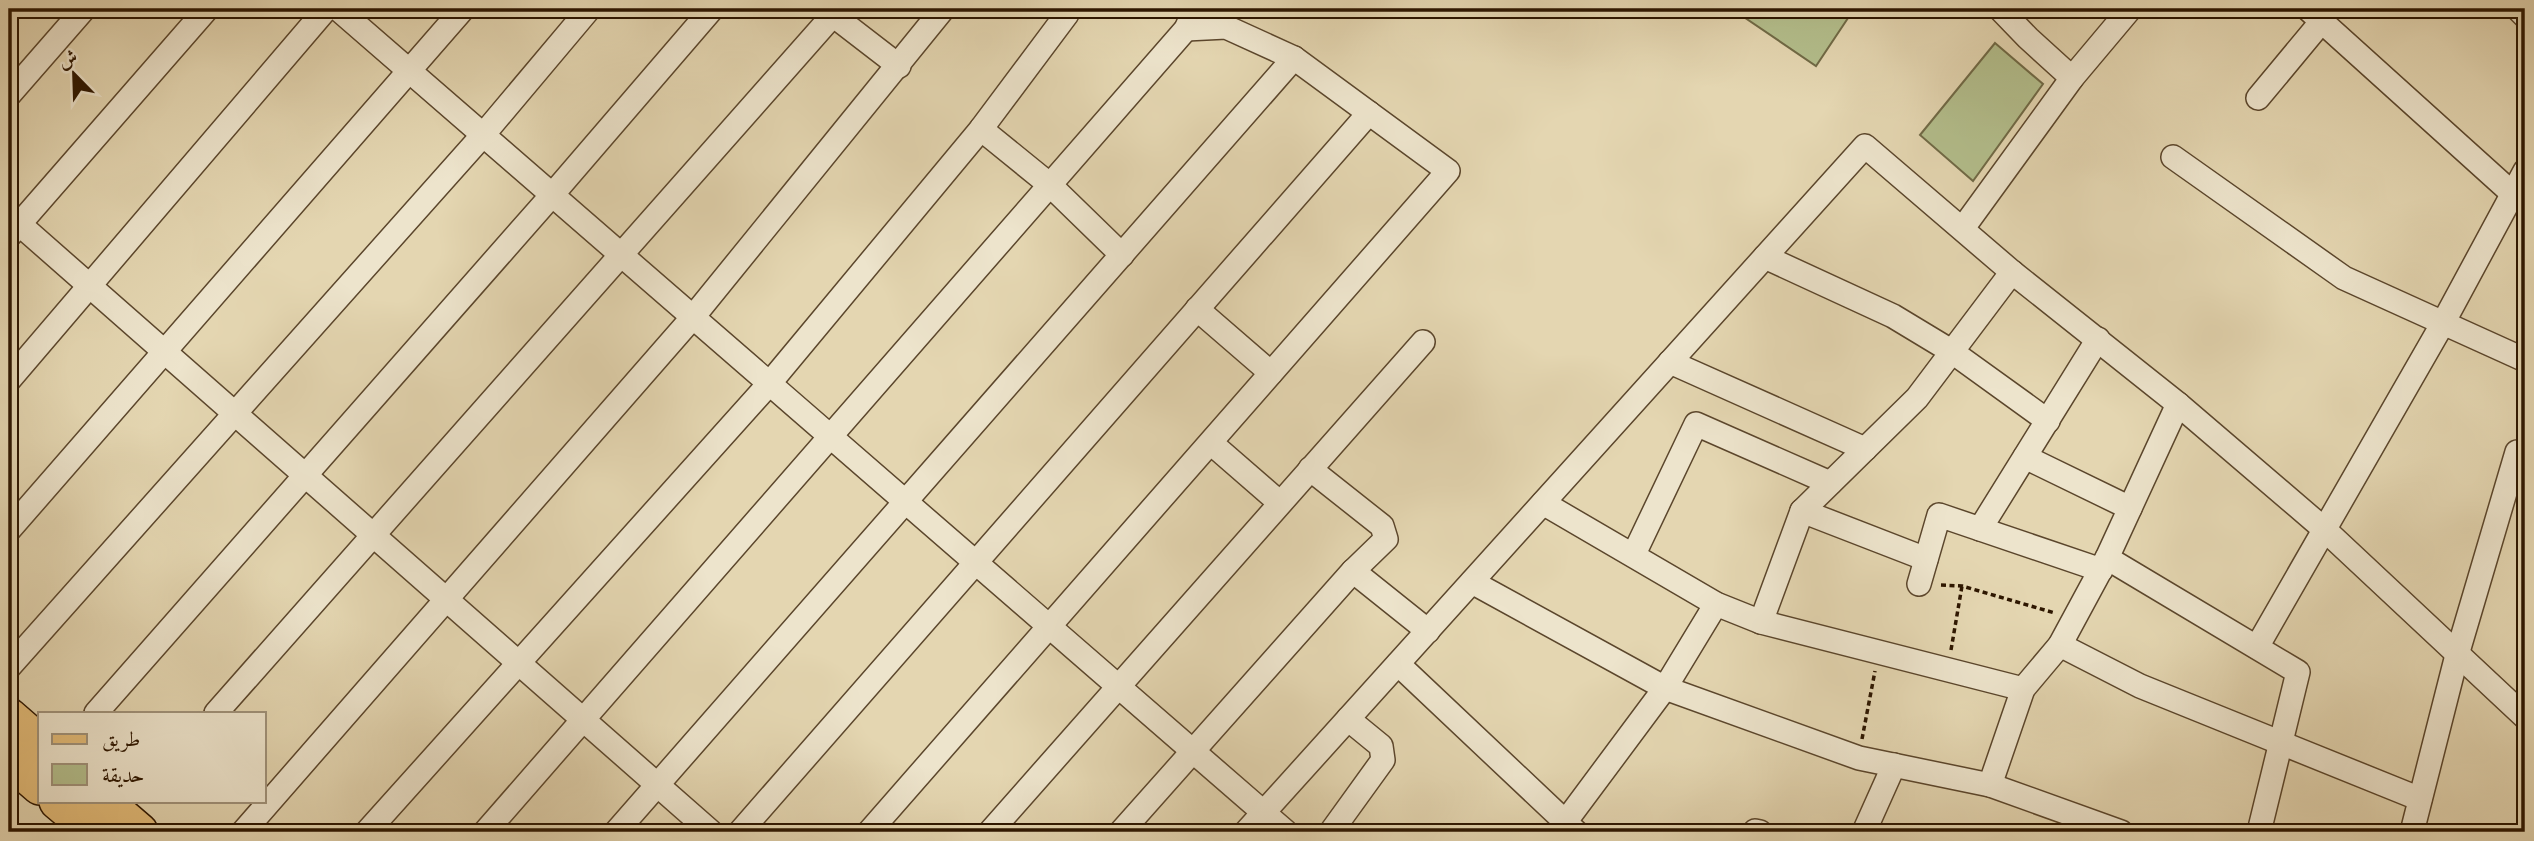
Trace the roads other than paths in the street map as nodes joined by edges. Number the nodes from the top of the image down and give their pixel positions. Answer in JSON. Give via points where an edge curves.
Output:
{"nodes":[{"id":1,"x":85,"y":9,"type":"edge"},
{"id":2,"x":207,"y":9,"type":"edge"},
{"id":3,"x":326,"y":9,"type":"edge"},
{"id":4,"x":338,"y":9,"type":"edge"},
{"id":5,"x":463,"y":9,"type":"edge"},
{"id":6,"x":589,"y":9,"type":"edge"},
{"id":7,"x":712,"y":9,"type":"edge"},
{"id":8,"x":943,"y":9,"type":"edge"},
{"id":9,"x":2000,"y":9,"type":"edge"},
{"id":10,"x":2130,"y":9,"type":"edge"},
{"id":11,"x":2518,"y":9,"type":"edge"},
{"id":12,"x":829,"y":12,"type":"edge"},
{"id":13,"x":1067,"y":14,"type":"dead end"},
{"id":14,"x":2315,"y":15,"type":"edge"},
{"id":15,"x":2525,"y":16,"type":"edge"},
{"id":16,"x":1190,"y":19,"type":"edge"},
{"id":17,"x":1294,"y":58,"type":"junction"},
{"id":18,"x":899,"y":66,"type":"junction"},
{"id":19,"x":409,"y":71,"type":"junction"},
{"id":20,"x":2072,"y":78,"type":"junction"},
{"id":21,"x":9,"y":95,"type":"edge"},
{"id":22,"x":2258,"y":99,"type":"dead end"},
{"id":23,"x":1369,"y":113,"type":"junction"},
{"id":24,"x":981,"y":129,"type":"junction"},
{"id":25,"x":483,"y":135,"type":"junction"},
{"id":26,"x":2173,"y":157,"type":"dead end"},
{"id":27,"x":2525,"y":171,"type":"edge"},
{"id":28,"x":1050,"y":185,"type":"junction"},
{"id":29,"x":2513,"y":194,"type":"junction"},
{"id":30,"x":552,"y":195,"type":"junction"},
{"id":31,"x":12,"y":225,"type":"edge"},
{"id":32,"x":1963,"y":228,"type":"junction"},
{"id":33,"x":1122,"y":255,"type":"junction"},
{"id":34,"x":622,"y":256,"type":"junction"},
{"id":35,"x":1765,"y":257,"type":"junction"},
{"id":36,"x":2012,"y":272,"type":"junction"},
{"id":37,"x":89,"y":286,"type":"junction"},
{"id":38,"x":1197,"y":309,"type":"junction"},
{"id":39,"x":692,"y":317,"type":"junction"},
{"id":40,"x":2443,"y":323,"type":"junction"},
{"id":41,"x":2098,"y":339,"type":"junction"},
{"id":42,"x":1423,"y":342,"type":"dead end"},
{"id":43,"x":165,"y":351,"type":"junction"},
{"id":44,"x":1951,"y":351,"type":"junction"},
{"id":45,"x":2525,"y":360,"type":"edge"},
{"id":46,"x":1670,"y":362,"type":"junction"},
{"id":47,"x":1271,"y":373,"type":"junction"},
{"id":48,"x":9,"y":380,"type":"edge"},
{"id":49,"x":769,"y":384,"type":"junction"},
{"id":50,"x":2178,"y":404,"type":"junction"},
{"id":51,"x":235,"y":413,"type":"junction"},
{"id":52,"x":2048,"y":421,"type":"junction"},
{"id":53,"x":830,"y":437,"type":"junction"},
{"id":54,"x":1211,"y":443,"type":"junction"},
{"id":55,"x":1865,"y":449,"type":"junction"},
{"id":56,"x":2517,"y":452,"type":"dead end"},
{"id":57,"x":2025,"y":457,"type":"junction"},
{"id":58,"x":1310,"y":469,"type":"junction"},
{"id":59,"x":306,"y":475,"type":"junction"},
{"id":60,"x":1830,"y":483,"type":"junction"},
{"id":61,"x":905,"y":502,"type":"junction"},
{"id":62,"x":1280,"y":503,"type":"junction"},
{"id":63,"x":1543,"y":503,"type":"junction"},
{"id":64,"x":2130,"y":508,"type":"junction"},
{"id":65,"x":1802,"y":511,"type":"junction"},
{"id":66,"x":1980,"y":528,"type":"junction"},
{"id":67,"x":2324,"y":529,"type":"junction"},
{"id":68,"x":9,"y":530,"type":"edge"},
{"id":69,"x":374,"y":536,"type":"junction"},
{"id":70,"x":1634,"y":554,"type":"junction"},
{"id":71,"x":1926,"y":559,"type":"junction"},
{"id":72,"x":975,"y":563,"type":"junction"},
{"id":73,"x":2104,"y":564,"type":"junction"},
{"id":74,"x":1353,"y":571,"type":"junction"},
{"id":75,"x":1472,"y":582,"type":"junction"},
{"id":76,"x":1919,"y":584,"type":"road end"},
{"id":77,"x":446,"y":599,"type":"junction"},
{"id":78,"x":1716,"y":604,"type":"junction"},
{"id":79,"x":1761,"y":622,"type":"junction"},
{"id":80,"x":1049,"y":627,"type":"junction"},
{"id":81,"x":1428,"y":631,"type":"junction"},
{"id":82,"x":2060,"y":645,"type":"junction"},
{"id":83,"x":2257,"y":647,"type":"junction"},
{"id":84,"x":2457,"y":655,"type":"junction"},
{"id":85,"x":519,"y":663,"type":"junction"},
{"id":86,"x":1398,"y":664,"type":"junction"},
{"id":87,"x":9,"y":667,"type":"edge"},
{"id":88,"x":1118,"y":687,"type":"junction"},
{"id":89,"x":1665,"y":688,"type":"junction"},
{"id":90,"x":2023,"y":689,"type":"junction"},
{"id":91,"x":97,"y":712,"type":"edge"},
{"id":92,"x":217,"y":712,"type":"edge"},
{"id":93,"x":9,"y":717,"type":"edge"},
{"id":94,"x":2525,"y":717,"type":"edge"},
{"id":95,"x":1348,"y":719,"type":"junction"},
{"id":96,"x":583,"y":720,"type":"junction"},
{"id":97,"x":38,"y":742,"type":"edge"},
{"id":98,"x":2280,"y":742,"type":"junction"},
{"id":99,"x":1193,"y":752,"type":"junction"},
{"id":100,"x":9,"y":759,"type":"edge"},
{"id":101,"x":1894,"y":765,"type":"junction"},
{"id":102,"x":38,"y":784,"type":"edge"},
{"id":103,"x":657,"y":785,"type":"junction"},
{"id":104,"x":1990,"y":785,"type":"junction"},
{"id":105,"x":2420,"y":799,"type":"junction"},
{"id":106,"x":62,"y":802,"type":"edge"},
{"id":107,"x":1264,"y":813,"type":"junction"},
{"id":108,"x":120,"y":817,"type":"edge"},
{"id":109,"x":1571,"y":827,"type":"edge"},
{"id":110,"x":243,"y":832,"type":"edge"},
{"id":111,"x":367,"y":832,"type":"edge"},
{"id":112,"x":485,"y":832,"type":"edge"},
{"id":113,"x":616,"y":832,"type":"edge"},
{"id":114,"x":711,"y":832,"type":"edge"},
{"id":115,"x":740,"y":832,"type":"edge"},
{"id":116,"x":869,"y":832,"type":"edge"},
{"id":117,"x":990,"y":832,"type":"edge"},
{"id":118,"x":1121,"y":832,"type":"edge"},
{"id":119,"x":1246,"y":832,"type":"edge"},
{"id":120,"x":1286,"y":832,"type":"edge"},
{"id":121,"x":1331,"y":832,"type":"edge"},
{"id":122,"x":1864,"y":832,"type":"edge"},
{"id":123,"x":2121,"y":832,"type":"edge"},
{"id":124,"x":2259,"y":832,"type":"edge"},
{"id":125,"x":2412,"y":832,"type":"edge"}],
"edges":[{"from":1,"to":21,"type":"street"},
{"from":2,"to":31,"type":"street"},
{"from":3,"to":37,"type":"street"},
{"from":4,"to":19,"type":"street"},
{"from":5,"to":19,"type":"street"},
{"from":6,"to":25,"type":"street"},
{"from":7,"to":30,"type":"street"},
{"from":8,"to":18,"type":"street"},
{"from":9,"to":20,"type":"street"},
{"from":10,"to":20,"type":"street"},
{"from":11,"to":15,"type":"street"},
{"from":12,"to":18,"type":"street"},
{"from":12,"to":34,"type":"street"},
{"from":13,"to":24,"type":"street"},
{"from":14,"to":22,"type":"street"},
{"from":14,"to":29,"type":"street"},
{"from":16,"to":17,"type":"street","via":[[1226,27]]},
{"from":16,"to":28,"type":"street"},
{"from":17,"to":23,"type":"street"},
{"from":17,"to":33,"type":"street"},
{"from":18,"to":39,"type":"street"},
{"from":19,"to":25,"type":"street"},
{"from":19,"to":43,"type":"street"},
{"from":20,"to":32,"type":"street"},
{"from":23,"to":38,"type":"street"},
{"from":23,"to":47,"type":"street","via":[[1448,171]]},
{"from":24,"to":28,"type":"street"},
{"from":24,"to":49,"type":"street"},
{"from":25,"to":30,"type":"street"},
{"from":25,"to":51,"type":"street"},
{"from":26,"to":40,"type":"street","via":[[2344,278]]},
{"from":27,"to":29,"type":"street"},
{"from":28,"to":33,"type":"street"},
{"from":28,"to":53,"type":"street"},
{"from":29,"to":40,"type":"street"},
{"from":30,"to":34,"type":"street"},
{"from":30,"to":59,"type":"street"},
{"from":31,"to":37,"type":"street"},
{"from":32,"to":35,"type":"street","via":[[1865,146]]},
{"from":32,"to":36,"type":"street"},
{"from":33,"to":61,"type":"street"},
{"from":34,"to":39,"type":"street"},
{"from":34,"to":69,"type":"street"},
{"from":35,"to":44,"type":"street","via":[[1893,316]]},
{"from":35,"to":46,"type":"street"},
{"from":36,"to":41,"type":"street"},
{"from":36,"to":44,"type":"street"},
{"from":37,"to":43,"type":"street"},
{"from":37,"to":48,"type":"street"},
{"from":38,"to":47,"type":"street"},
{"from":38,"to":72,"type":"street"},
{"from":39,"to":49,"type":"street"},
{"from":39,"to":77,"type":"street"},
{"from":40,"to":45,"type":"street"},
{"from":40,"to":67,"type":"street"},
{"from":41,"to":50,"type":"street"},
{"from":41,"to":52,"type":"street"},
{"from":42,"to":58,"type":"street"},
{"from":43,"to":51,"type":"street"},
{"from":43,"to":68,"type":"street"},
{"from":44,"to":52,"type":"street"},
{"from":44,"to":55,"type":"street","via":[[1917,398]]},
{"from":46,"to":55,"type":"street"},
{"from":46,"to":63,"type":"street"},
{"from":47,"to":54,"type":"street"},
{"from":49,"to":53,"type":"street"},
{"from":49,"to":85,"type":"street"},
{"from":50,"to":64,"type":"street"},
{"from":50,"to":67,"type":"street"},
{"from":51,"to":59,"type":"street"},
{"from":51,"to":87,"type":"street"},
{"from":52,"to":57,"type":"street"},
{"from":53,"to":61,"type":"street"},
{"from":53,"to":96,"type":"street"},
{"from":54,"to":62,"type":"street"},
{"from":54,"to":80,"type":"street"},
{"from":55,"to":60,"type":"street"},
{"from":56,"to":84,"type":"street"},
{"from":57,"to":64,"type":"street"},
{"from":57,"to":66,"type":"street"},
{"from":58,"to":62,"type":"street"},
{"from":58,"to":74,"type":"street","via":[[1382,526],[1386,539]]},
{"from":59,"to":69,"type":"street"},
{"from":59,"to":91,"type":"street"},
{"from":60,"to":65,"type":"street"},
{"from":60,"to":70,"type":"street","via":[[1696,424]]},
{"from":61,"to":72,"type":"street"},
{"from":61,"to":103,"type":"street"},
{"from":62,"to":88,"type":"street"},
{"from":63,"to":70,"type":"street"},
{"from":63,"to":75,"type":"street"},
{"from":64,"to":73,"type":"street"},
{"from":65,"to":71,"type":"street"},
{"from":65,"to":79,"type":"street"},
{"from":66,"to":71,"type":"street","via":[[1939,515]]},
{"from":66,"to":73,"type":"street"},
{"from":67,"to":83,"type":"street"},
{"from":67,"to":84,"type":"street"},
{"from":69,"to":77,"type":"street"},
{"from":69,"to":92,"type":"street"},
{"from":70,"to":78,"type":"street"},
{"from":71,"to":76,"type":"street"},
{"from":72,"to":80,"type":"street"},
{"from":72,"to":115,"type":"street"},
{"from":73,"to":82,"type":"street"},
{"from":73,"to":83,"type":"street"},
{"from":74,"to":81,"type":"street"},
{"from":74,"to":99,"type":"street"},
{"from":75,"to":81,"type":"street"},
{"from":75,"to":89,"type":"street"},
{"from":77,"to":85,"type":"street"},
{"from":77,"to":110,"type":"street"},
{"from":78,"to":79,"type":"street"},
{"from":78,"to":89,"type":"street"},
{"from":79,"to":90,"type":"street"},
{"from":80,"to":88,"type":"street"},
{"from":80,"to":116,"type":"street"},
{"from":81,"to":86,"type":"street"},
{"from":82,"to":90,"type":"street"},
{"from":82,"to":98,"type":"street","via":[[2140,686]]},
{"from":83,"to":98,"type":"street","via":[[2298,672]]},
{"from":84,"to":94,"type":"street"},
{"from":84,"to":105,"type":"street"},
{"from":85,"to":96,"type":"street"},
{"from":85,"to":111,"type":"street"},
{"from":86,"to":95,"type":"street"},
{"from":86,"to":109,"type":"street"},
{"from":88,"to":99,"type":"street"},
{"from":88,"to":117,"type":"street"},
{"from":89,"to":101,"type":"street","via":[[1859,758]]},
{"from":89,"to":109,"type":"street"},
{"from":90,"to":104,"type":"street"},
{"from":93,"to":97,"type":"main road"},
{"from":95,"to":107,"type":"street"},
{"from":95,"to":121,"type":"street","via":[[1381,746],[1383,760]]},
{"from":96,"to":103,"type":"street"},
{"from":96,"to":112,"type":"street"},
{"from":98,"to":105,"type":"street"},
{"from":98,"to":124,"type":"street"},
{"from":99,"to":107,"type":"street"},
{"from":99,"to":118,"type":"street"},
{"from":100,"to":102,"type":"main road"},
{"from":101,"to":104,"type":"street"},
{"from":101,"to":122,"type":"street"},
{"from":103,"to":113,"type":"street"},
{"from":103,"to":114,"type":"street"},
{"from":104,"to":123,"type":"street"},
{"from":105,"to":125,"type":"street"},
{"from":106,"to":108,"type":"main road"},
{"from":107,"to":119,"type":"street"},
{"from":107,"to":120,"type":"street"}]}
